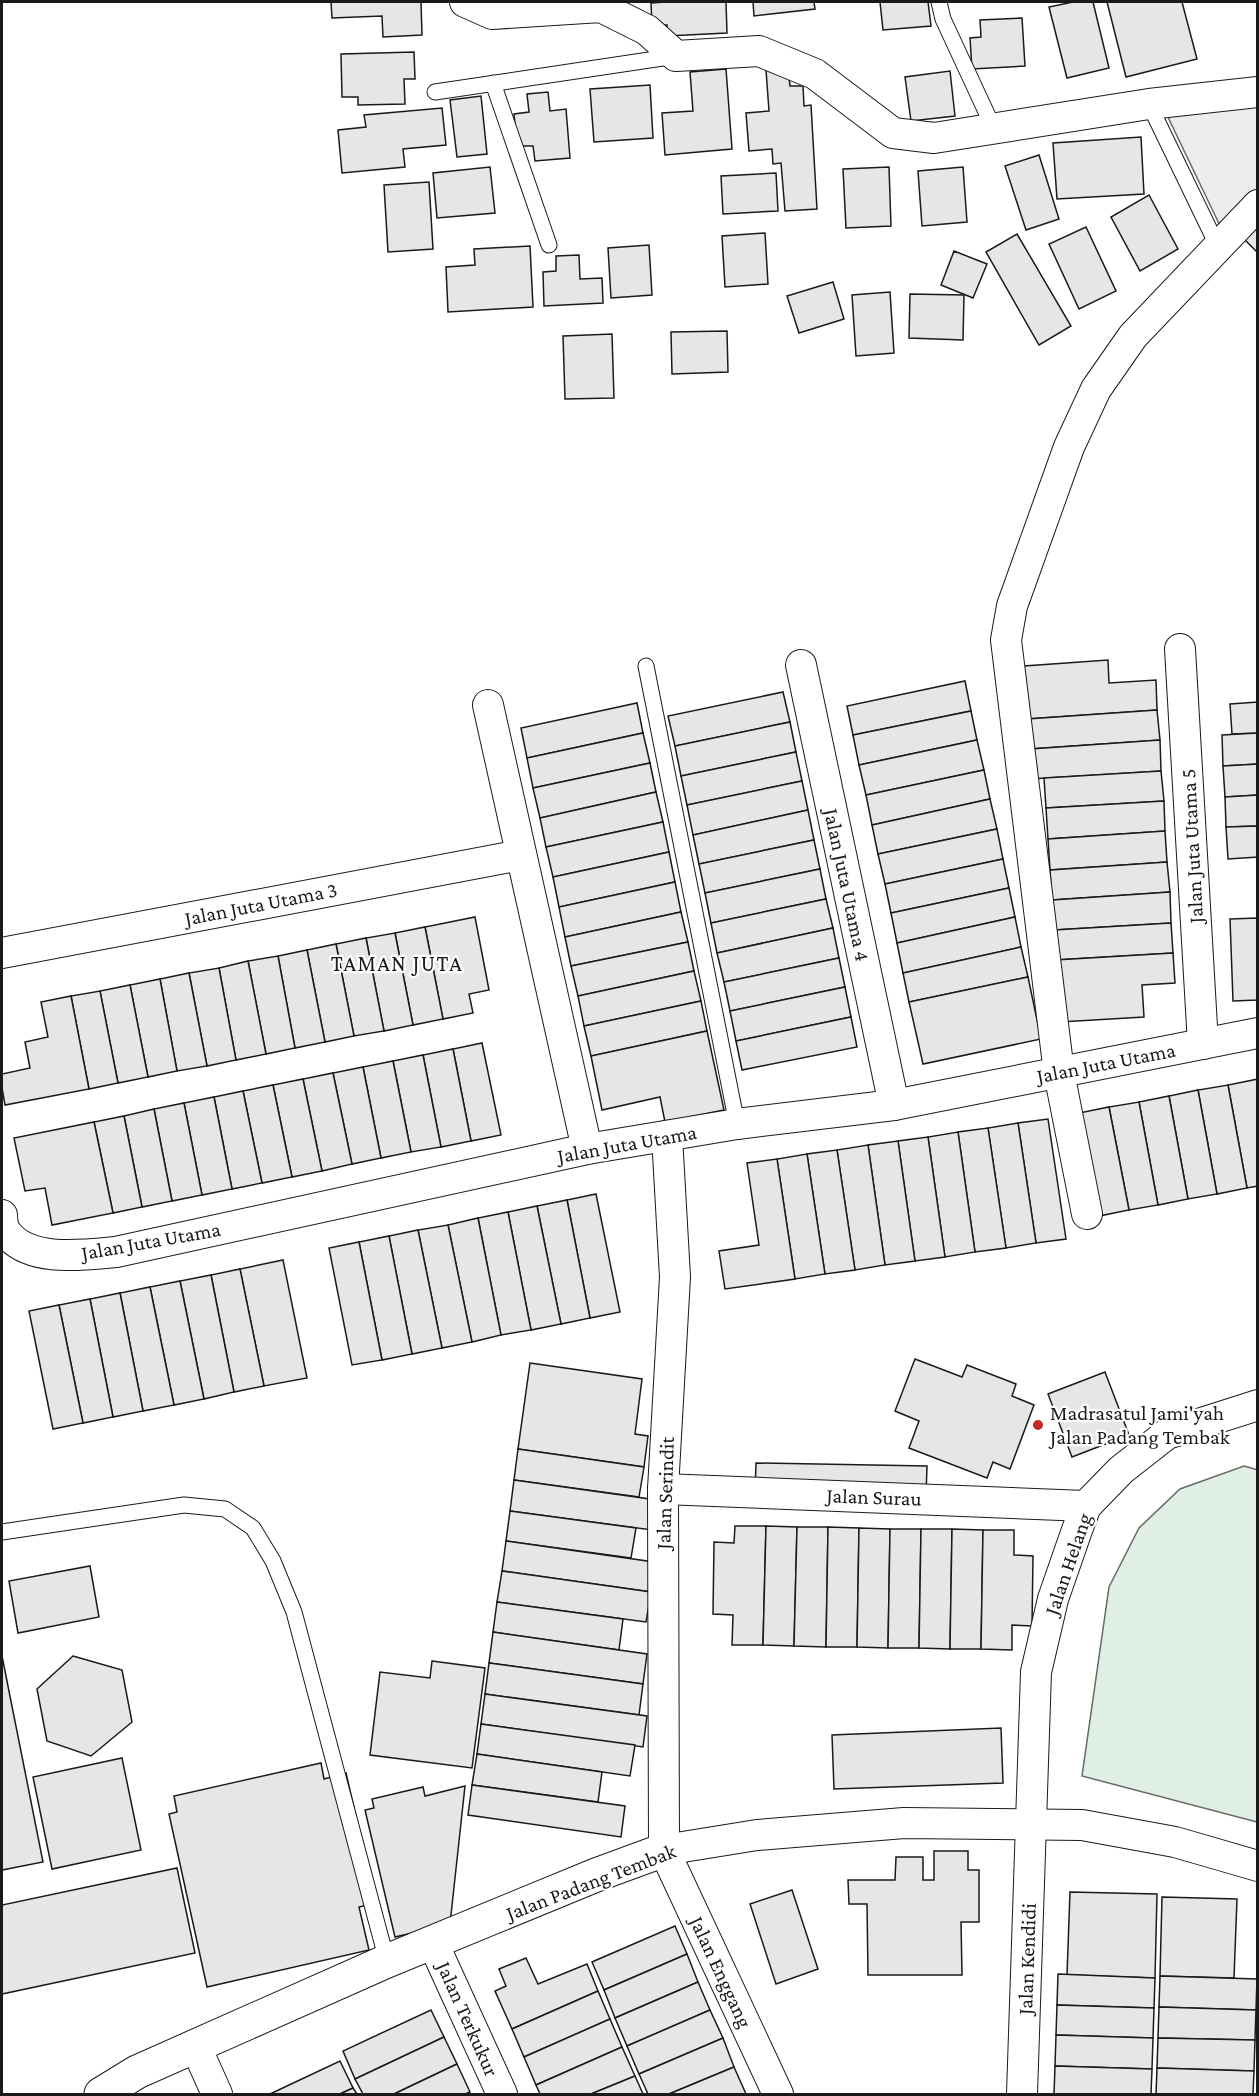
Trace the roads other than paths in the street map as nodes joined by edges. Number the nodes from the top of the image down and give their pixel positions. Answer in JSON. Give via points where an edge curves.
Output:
{"nodes":[{"id":1,"x":465,"y":2,"type":"edge"},
{"id":2,"x":939,"y":2,"type":"edge"},
{"id":3,"x":676,"y":56,"type":"junction"},
{"id":4,"x":494,"y":83,"type":"junction"},
{"id":5,"x":435,"y":92,"type":"dead end"},
{"id":6,"x":1257,"y":92,"type":"edge"},
{"id":7,"x":1149,"y":104,"type":"junction"},
{"id":8,"x":994,"y":129,"type":"junction"},
{"id":9,"x":1257,"y":205,"type":"edge"},
{"id":10,"x":549,"y":245,"type":"dead end"},
{"id":11,"x":1218,"y":247,"type":"junction"},
{"id":12,"x":1180,"y":648,"type":"dead end"},
{"id":13,"x":801,"y":665,"type":"dead end"},
{"id":14,"x":646,"y":666,"type":"dead end"},
{"id":15,"x":488,"y":705,"type":"dead end"},
{"id":16,"x":521,"y":855,"type":"junction"},
{"id":17,"x":2,"y":953,"type":"edge"},
{"id":18,"x":1257,"y":1033,"type":"edge"},
{"id":19,"x":1203,"y":1044,"type":"junction"},
{"id":20,"x":1059,"y":1073,"type":"junction"},
{"id":21,"x":894,"y":1105,"type":"junction"},
{"id":22,"x":736,"y":1124,"type":"junction"},
{"id":23,"x":667,"y":1136,"type":"junction"},
{"id":24,"x":587,"y":1149,"type":"junction"},
{"id":25,"x":1087,"y":1214,"type":"dead end"},
{"id":26,"x":3,"y":1223,"type":"edge"},
{"id":27,"x":1257,"y":1405,"type":"edge"},
{"id":28,"x":663,"y":1489,"type":"junction"},
{"id":29,"x":1086,"y":1506,"type":"junction"},
{"id":30,"x":2,"y":1532,"type":"edge"},
{"id":31,"x":1031,"y":1824,"type":"junction"},
{"id":32,"x":664,"y":1850,"type":"junction"},
{"id":33,"x":1257,"y":1866,"type":"edge"},
{"id":34,"x":433,"y":1943,"type":"junction"},
{"id":35,"x":387,"y":1961,"type":"junction"},
{"id":36,"x":195,"y":2046,"type":"junction"},
{"id":37,"x":100,"y":2094,"type":"edge"},
{"id":38,"x":217,"y":2094,"type":"edge"},
{"id":39,"x":502,"y":2094,"type":"edge"},
{"id":40,"x":778,"y":2094,"type":"edge"},
{"id":41,"x":1022,"y":2094,"type":"edge"}],
"edges":[{"from":1,"to":3,"type":"street","via":[[492,14],[601,7],[647,30]]},
{"from":2,"to":8,"type":"lane","via":[[943,19]]},
{"from":3,"to":4,"type":"lane"},
{"from":3,"to":8,"type":"street","via":[[759,51],[814,74],[893,133],[934,138]]},
{"from":4,"to":5,"type":"lane"},
{"from":4,"to":10,"type":"lane"},
{"from":6,"to":7,"type":"street"},
{"from":7,"to":8,"type":"street"},
{"from":7,"to":11,"type":"lane"},
{"from":9,"to":11,"type":"street"},
{"from":11,"to":20,"type":"street","via":[[1133,336],[1096,389],[1069,447],[1012,606],[1006,640]]},
{"from":12,"to":19,"type":"street","name":"Jalan Juta Utama 5"},
{"from":13,"to":21,"type":"street","name":"Jalan Juta Utama 4"},
{"from":14,"to":22,"type":"lane"},
{"from":15,"to":16,"type":"street"},
{"from":16,"to":17,"type":"street","name":"Jalan Juta Utama 3"},
{"from":16,"to":24,"type":"street"},
{"from":18,"to":19,"type":"street","name":"Jalan Juta Utama"},
{"from":19,"to":20,"type":"street","name":"Jalan Juta Utama"},
{"from":20,"to":21,"type":"street","name":"Jalan Juta Utama"},
{"from":20,"to":25,"type":"street"},
{"from":21,"to":22,"type":"street","name":"Jalan Juta Utama"},
{"from":22,"to":23,"type":"street","name":"Jalan Juta Utama"},
{"from":23,"to":24,"type":"street","name":"Jalan Juta Utama"},
{"from":23,"to":28,"type":"street","name":"Jalan Serindit","via":[[675,1277]]},
{"from":24,"to":26,"type":"street","name":"Jalan Juta Utama","via":[[116,1252],[72,1256],[37,1252],[20,1246]]},
{"from":27,"to":29,"type":"street","name":"Jalan Helang","via":[[1167,1434],[1121,1470]]},
{"from":28,"to":29,"type":"street","name":"Jalan Surau"},
{"from":28,"to":32,"type":"street","name":"Jalan Serindit"},
{"from":29,"to":31,"type":"street","name":"Jalan Helang","via":[[1053,1599],[1036,1672]]},
{"from":30,"to":35,"type":"lane","via":[[184,1505],[225,1509],[253,1528],[273,1561],[294,1612]]},
{"from":31,"to":32,"type":"street","name":"Jalan Padang Tembak","via":[[904,1823],[757,1835]]},
{"from":31,"to":33,"type":"street","name":"Jalan Padang Tembak","via":[[1082,1825],[1175,1842]]},
{"from":31,"to":41,"type":"street","name":"Jalan Kendidi"},
{"from":32,"to":34,"type":"street","name":"Jalan Padang Tembak"},
{"from":32,"to":40,"type":"street","name":"Jalan Enggang"},
{"from":34,"to":35,"type":"street","name":"Jalan Padang Tembak"},
{"from":34,"to":39,"type":"street","name":"Jalan Terkukur"},
{"from":35,"to":36,"type":"street","name":"Jalan Padang Tembak"},
{"from":36,"to":37,"type":"street","name":"Jalan Padang Tembak","via":[[136,2072]]},
{"from":36,"to":38,"type":"street"}]}
